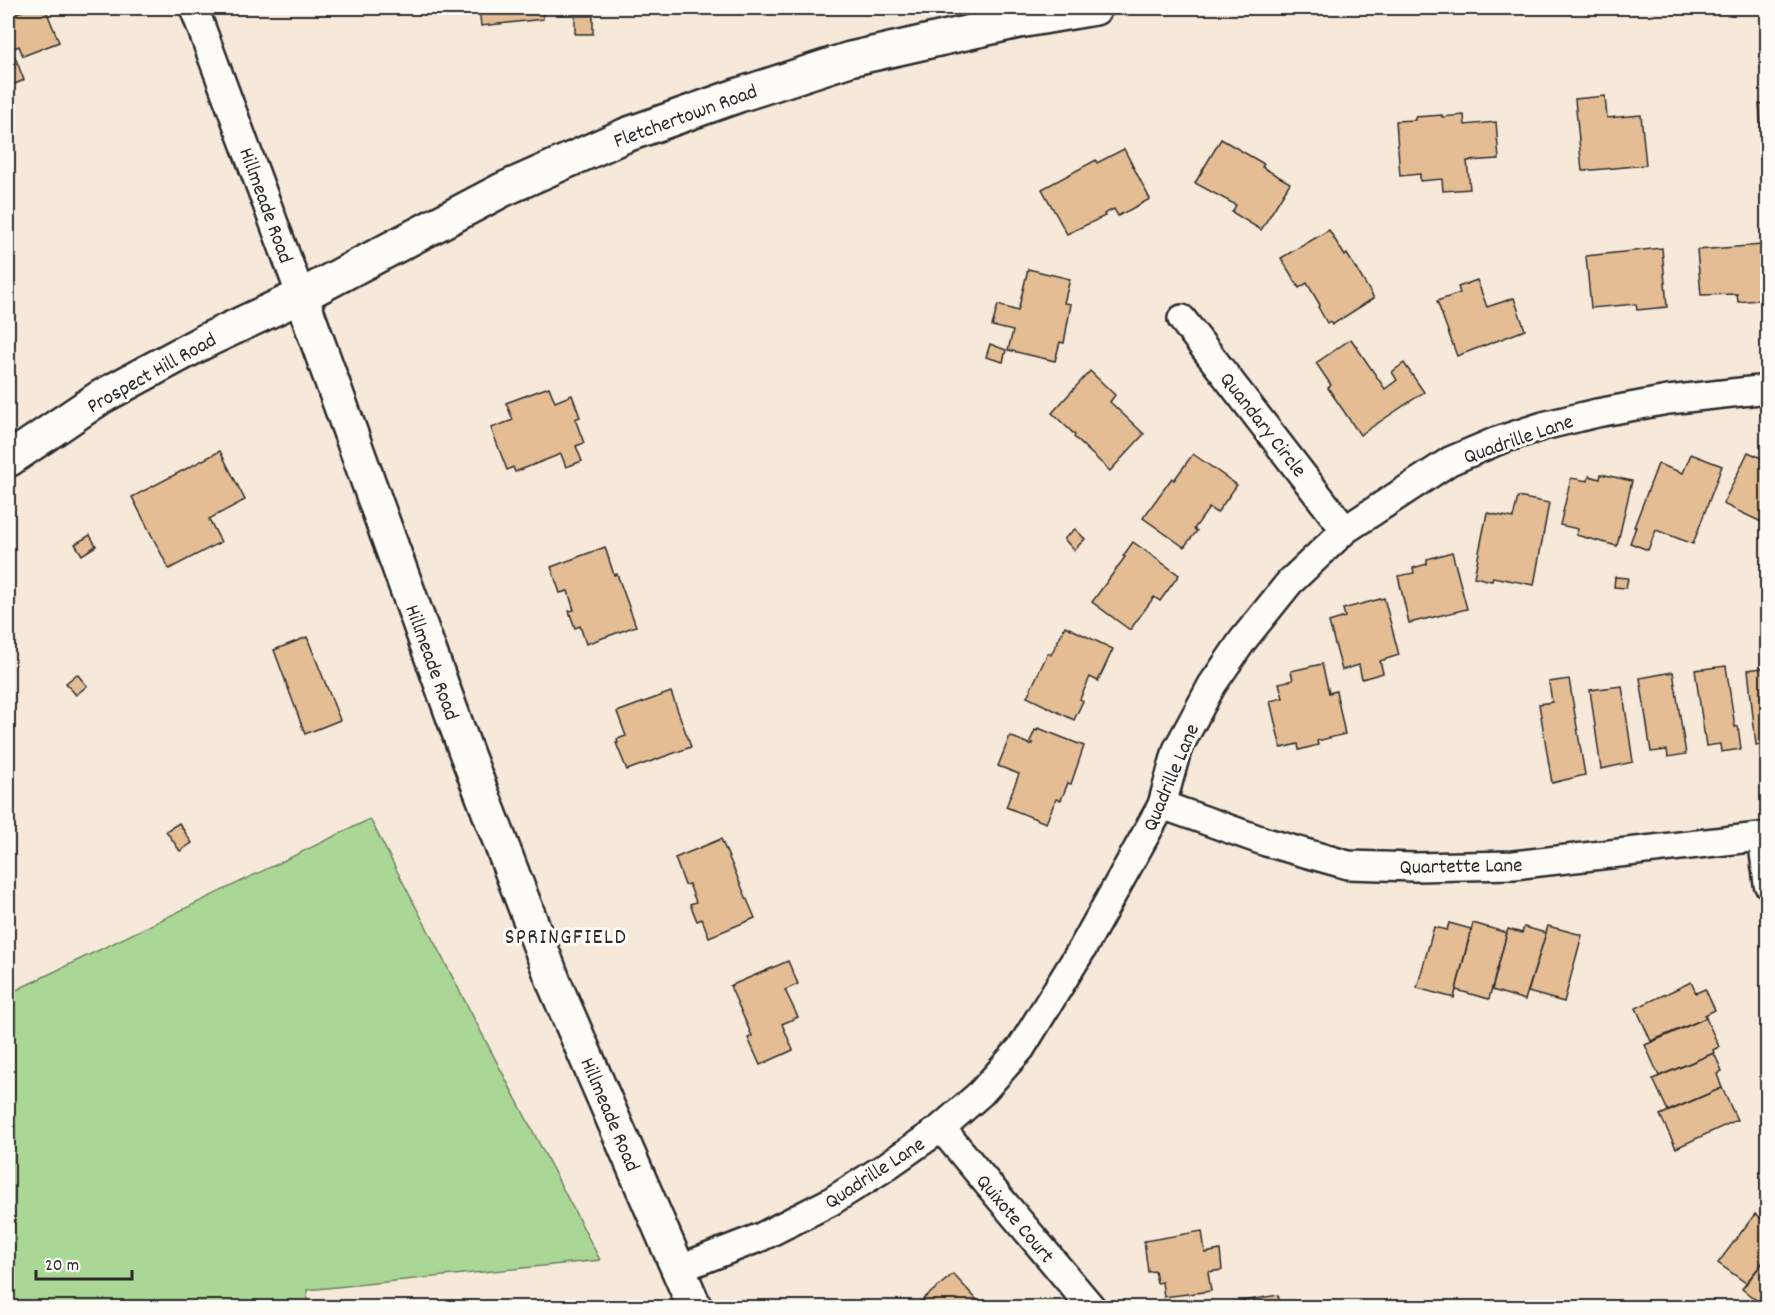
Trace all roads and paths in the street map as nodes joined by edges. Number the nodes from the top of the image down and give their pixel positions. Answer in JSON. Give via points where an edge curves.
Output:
{"nodes":[{"id":1,"x":194,"y":8,"type":"edge"},
{"id":2,"x":1095,"y":8,"type":"edge"},
{"id":3,"x":301,"y":296,"type":"junction"},
{"id":4,"x":1182,"y":319,"type":"dead end"},
{"id":5,"x":1767,"y":389,"type":"edge"},
{"id":6,"x":8,"y":460,"type":"edge"},
{"id":7,"x":1346,"y":530,"type":"junction"},
{"id":8,"x":1162,"y":805,"type":"junction"},
{"id":9,"x":1765,"y":837,"type":"edge"},
{"id":10,"x":1767,"y":884,"type":"edge"},
{"id":11,"x":940,"y":1128,"type":"junction"},
{"id":12,"x":678,"y":1269,"type":"junction"},
{"id":13,"x":695,"y":1308,"type":"edge"},
{"id":14,"x":1092,"y":1308,"type":"edge"}],
"edges":[{"from":1,"to":3,"type":"street","name":"Hillmeade Road"},
{"from":2,"to":3,"type":"street","name":"Fletchertown Road","via":[[850,59],[626,135],[502,190]]},
{"from":3,"to":6,"type":"street","name":"Prospect Hill Road","via":[[205,340],[101,397]]},
{"from":3,"to":12,"type":"street","name":"Hillmeade Road","via":[[550,975]]},
{"from":4,"to":7,"type":"street","name":"Quandary Circle"},
{"from":5,"to":7,"type":"street","name":"Quadrille Lane","via":[[1597,412],[1497,441],[1450,461]]},
{"from":7,"to":8,"type":"street","name":"Quadrille Lane","via":[[1289,583],[1212,685],[1177,750]]},
{"from":8,"to":9,"type":"street","name":"Quartette Lane","via":[[1266,842],[1348,865],[1515,865]]},
{"from":8,"to":11,"type":"street","name":"Quadrille Lane","via":[[1082,949],[1021,1048],[981,1093]]},
{"from":9,"to":10,"type":"street"},
{"from":11,"to":12,"type":"street","name":"Quadrille Lane","via":[[830,1202],[761,1237]]},
{"from":11,"to":14,"type":"street","name":"Quixote Court"},
{"from":12,"to":13,"type":"street","name":"Hillmeade Road"}]}
